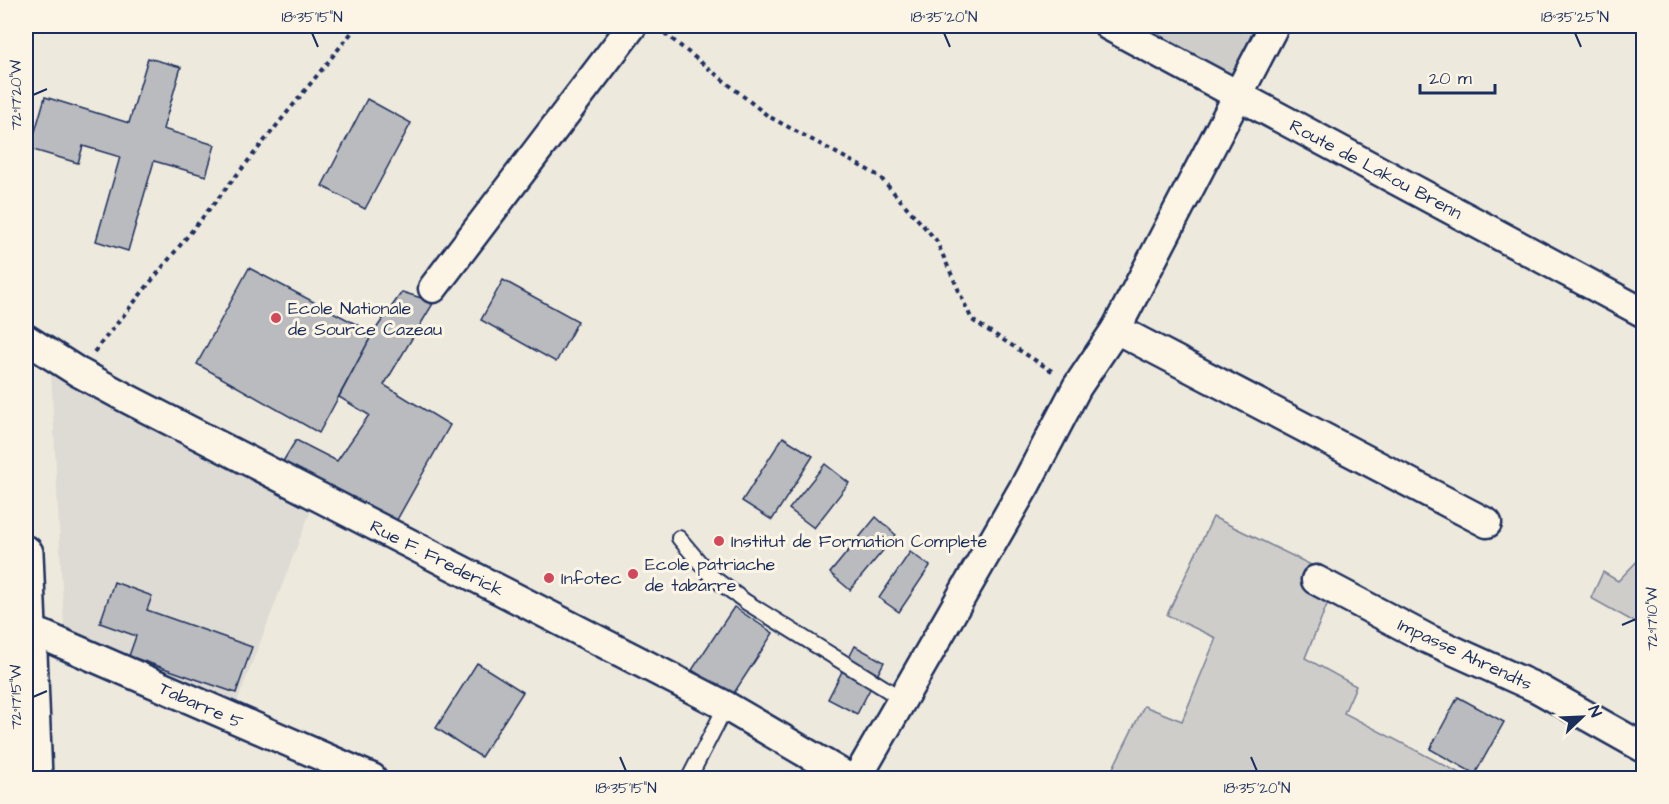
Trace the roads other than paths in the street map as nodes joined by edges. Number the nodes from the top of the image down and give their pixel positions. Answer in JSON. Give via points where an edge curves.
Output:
{"nodes":[{"id":1,"x":632,"y":26,"type":"edge"},
{"id":2,"x":1108,"y":26,"type":"edge"},
{"id":3,"x":1274,"y":26,"type":"edge"},
{"id":4,"x":1240,"y":95,"type":"junction"},
{"id":5,"x":433,"y":288,"type":"dead end"},
{"id":6,"x":1644,"y":313,"type":"edge"},
{"id":7,"x":1116,"y":330,"type":"junction"},
{"id":8,"x":26,"y":339,"type":"edge"},
{"id":9,"x":1487,"y":523,"type":"dead end"},
{"id":10,"x":679,"y":538,"type":"dead end"},
{"id":11,"x":26,"y":553,"type":"edge"},
{"id":12,"x":1316,"y":580,"type":"dead end"},
{"id":13,"x":31,"y":630,"type":"junction"},
{"id":14,"x":902,"y":699,"type":"junction"},
{"id":15,"x":726,"y":706,"type":"junction"},
{"id":16,"x":1644,"y":748,"type":"edge"},
{"id":17,"x":333,"y":771,"type":"edge"},
{"id":18,"x":35,"y":778,"type":"edge"},
{"id":19,"x":372,"y":778,"type":"edge"},
{"id":20,"x":690,"y":778,"type":"edge"},
{"id":21,"x":849,"y":778,"type":"edge"},
{"id":22,"x":857,"y":778,"type":"edge"}],
"edges":[{"from":1,"to":5,"type":"street"},
{"from":2,"to":4,"type":"street","name":"Route de Lakou Brenn"},
{"from":3,"to":4,"type":"street"},
{"from":4,"to":6,"type":"street","name":"Route de Lakou Brenn"},
{"from":4,"to":7,"type":"street"},
{"from":7,"to":9,"type":"street"},
{"from":7,"to":14,"type":"street","via":[[1077,387]]},
{"from":8,"to":15,"type":"street","name":"Rue F. Frederick","via":[[78,372]]},
{"from":10,"to":14,"type":"lane","via":[[711,576],[746,602]]},
{"from":11,"to":13,"type":"main road"},
{"from":12,"to":16,"type":"street","name":"Impasse Ahrendts","via":[[1428,639],[1539,689]]},
{"from":13,"to":17,"type":"street","name":"Tabarre 5"},
{"from":13,"to":18,"type":"main road"},
{"from":14,"to":22,"type":"street"},
{"from":15,"to":20,"type":"lane"},
{"from":15,"to":21,"type":"street","name":"Rue F. Frederick"},
{"from":17,"to":19,"type":"street","name":"Tabarre 5"}]}
